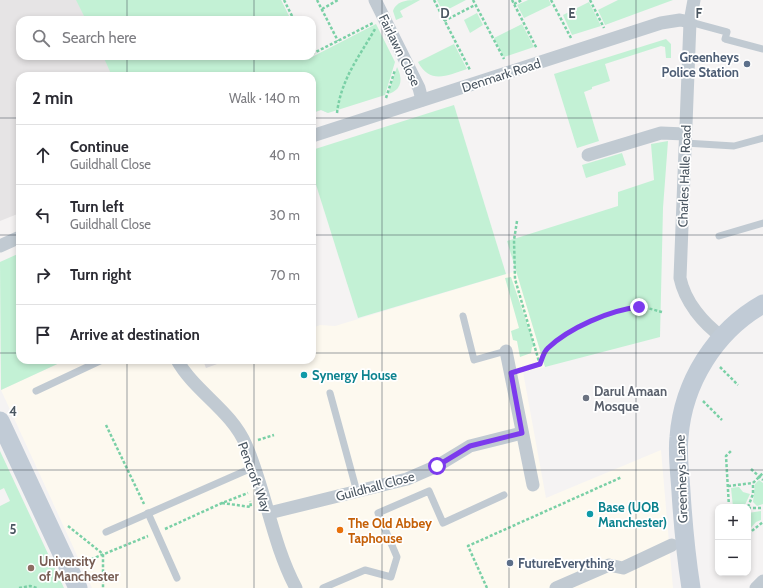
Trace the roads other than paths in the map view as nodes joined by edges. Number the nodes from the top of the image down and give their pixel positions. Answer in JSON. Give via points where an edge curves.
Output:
{"nodes":[{"id":1,"x":375,"y":0,"type":"edge"},
{"id":2,"x":694,"y":0,"type":"edge"},
{"id":3,"x":690,"y":22,"type":"junction"},
{"id":4,"x":763,"y":49,"type":"edge"},
{"id":5,"x":422,"y":100,"type":"junction"},
{"id":6,"x":316,"y":135,"type":"edge"},
{"id":7,"x":763,"y":138,"type":"edge"},
{"id":8,"x":685,"y":139,"type":"junction"},
{"id":9,"x":588,"y":154,"type":"dead end"},
{"id":10,"x":763,"y":223,"type":"edge"},
{"id":11,"x":720,"y":236,"type":"dead end"},
{"id":12,"x":16,"y":239,"type":"edge"},
{"id":13,"x":0,"y":246,"type":"edge"},
{"id":14,"x":762,"y":306,"type":"edge"},
{"id":15,"x":463,"y":316,"type":"dead end"},
{"id":16,"x":722,"y":337,"type":"junction"},
{"id":17,"x":506,"y":351,"type":"joint"},
{"id":18,"x":93,"y":364,"type":"edge"},
{"id":19,"x":180,"y":364,"type":"edge"},
{"id":20,"x":36,"y":391,"type":"dead end"},
{"id":21,"x":330,"y":393,"type":"dead end"},
{"id":22,"x":0,"y":421,"type":"edge"},
{"id":23,"x":522,"y":433,"type":"junction"},
{"id":24,"x":249,"y":469,"type":"junction"},
{"id":25,"x":533,"y":486,"type":"dead end"},
{"id":26,"x":356,"y":492,"type":"junction"},
{"id":27,"x":504,"y":495,"type":"dead end"},
{"id":28,"x":269,"y":513,"type":"junction"},
{"id":29,"x":148,"y":514,"type":"junction"},
{"id":30,"x":106,"y":532,"type":"dead end"},
{"id":31,"x":672,"y":545,"type":"dead end"},
{"id":32,"x":177,"y":578,"type":"dead end"},
{"id":33,"x":763,"y":581,"type":"edge"},
{"id":34,"x":78,"y":588,"type":"edge"},
{"id":35,"x":296,"y":588,"type":"edge"},
{"id":36,"x":323,"y":588,"type":"edge"},
{"id":37,"x":556,"y":588,"type":"edge"},
{"id":38,"x":691,"y":588,"type":"edge"},
{"id":39,"x":756,"y":588,"type":"edge"}],
"edges":[{"from":1,"to":5,"type":"street","name":"Fairlawn Close","via":[[419,88]]},
{"from":2,"to":3,"type":"street","name":"Charles Halle Road"},
{"from":3,"to":4,"type":"lane","via":[[727,32],[725,39]]},
{"from":3,"to":5,"type":"street","name":"Denmark Road","via":[[661,22]]},
{"from":3,"to":8,"type":"street","name":"Charles Halle Road"},
{"from":5,"to":6,"type":"street","name":"Denmark Road"},
{"from":7,"to":8,"type":"lane","via":[[734,146]]},
{"from":8,"to":9,"type":"street","via":[[661,133]]},
{"from":8,"to":16,"type":"street","name":"Charles Halle Road","via":[[680,278],[686,294],[703,321]]},
{"from":10,"to":11,"type":"lane"},
{"from":12,"to":13,"type":"street"},
{"from":14,"to":16,"type":"street","name":"Greenheys Lane","via":[[742,318]]},
{"from":15,"to":17,"type":"lane","via":[[474,360]]},
{"from":16,"to":38,"type":"street","name":"Greenheys Lane","via":[[694,378],[680,425],[679,454],[684,539]]},
{"from":17,"to":23,"type":"street"},
{"from":18,"to":20,"type":"lane"},
{"from":19,"to":24,"type":"street","name":"Pencroft Way","via":[[196,385],[233,423],[246,444]]},
{"from":21,"to":26,"type":"lane"},
{"from":22,"to":34,"type":"street"},
{"from":23,"to":25,"type":"street"},
{"from":23,"to":26,"type":"street","name":"Guildhall Close","via":[[470,446],[412,478]]},
{"from":24,"to":28,"type":"street","name":"Pencroft Way"},
{"from":24,"to":29,"type":"lane"},
{"from":26,"to":28,"type":"street","name":"Guildhall Close"},
{"from":27,"to":36,"type":"lane","via":[[443,523],[429,491],[378,513],[397,557],[391,577],[365,570]]},
{"from":28,"to":35,"type":"street","name":"Pencroft Way","via":[[276,540]]},
{"from":29,"to":30,"type":"lane"},
{"from":29,"to":32,"type":"lane"},
{"from":31,"to":37,"type":"street","via":[[623,568],[609,565]]},
{"from":33,"to":39,"type":"street"}]}
